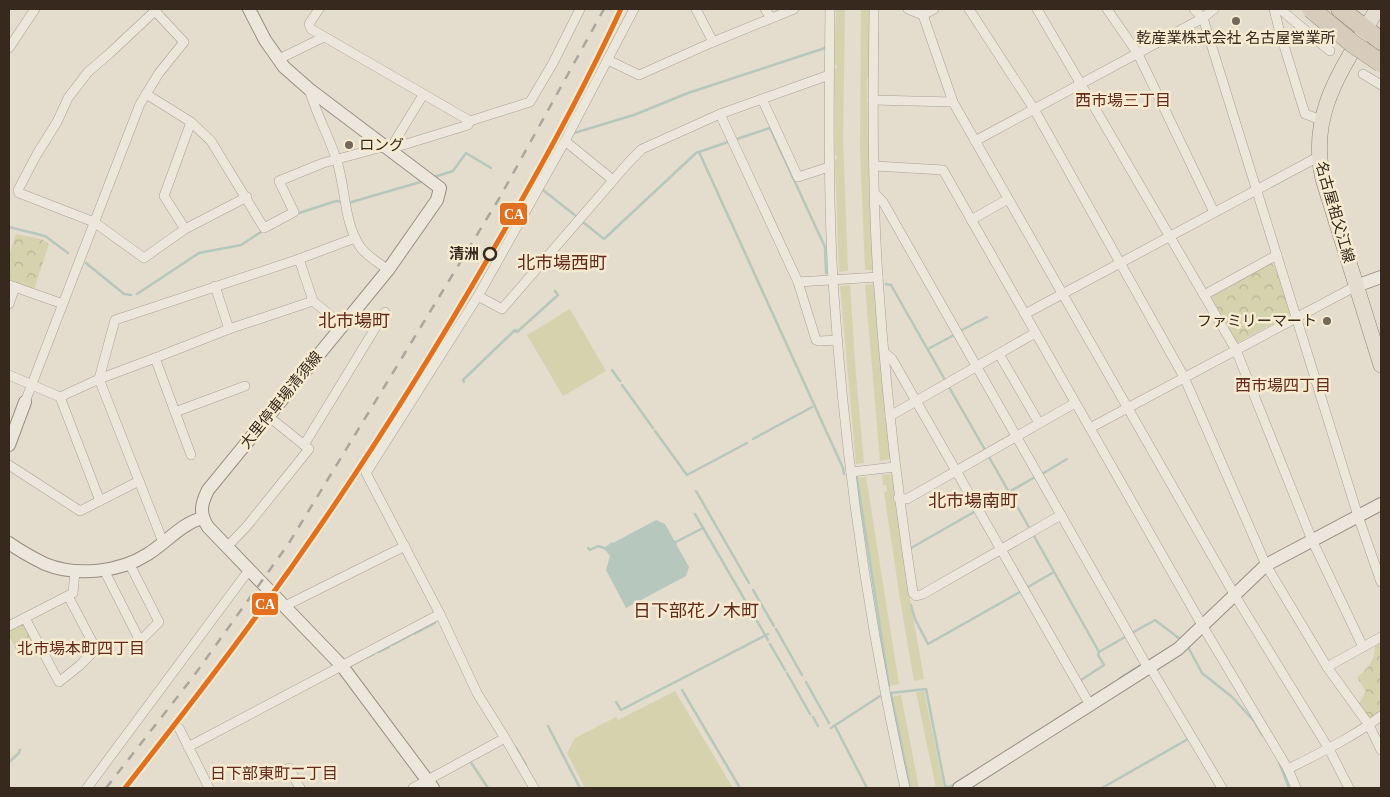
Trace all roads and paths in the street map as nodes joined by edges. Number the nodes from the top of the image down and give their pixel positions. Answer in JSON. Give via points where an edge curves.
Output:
{"nodes":[{"id":1,"x":36,"y":9,"type":"edge"},
{"id":2,"x":249,"y":9,"type":"edge"},
{"id":3,"x":319,"y":9,"type":"edge"},
{"id":4,"x":580,"y":9,"type":"edge"},
{"id":5,"x":634,"y":9,"type":"edge"},
{"id":6,"x":696,"y":9,"type":"edge"},
{"id":7,"x":765,"y":9,"type":"edge"},
{"id":8,"x":794,"y":9,"type":"edge"},
{"id":9,"x":830,"y":9,"type":"edge"},
{"id":10,"x":874,"y":9,"type":"edge"},
{"id":11,"x":908,"y":9,"type":"edge"},
{"id":12,"x":934,"y":9,"type":"edge"},
{"id":13,"x":969,"y":9,"type":"edge"},
{"id":14,"x":1037,"y":9,"type":"edge"},
{"id":15,"x":1107,"y":9,"type":"edge"},
{"id":16,"x":1194,"y":9,"type":"edge"},
{"id":17,"x":1214,"y":9,"type":"edge"},
{"id":18,"x":1274,"y":9,"type":"edge"},
{"id":19,"x":1280,"y":9,"type":"edge"},
{"id":20,"x":1311,"y":9,"type":"edge"},
{"id":21,"x":1329,"y":9,"type":"edge"},
{"id":22,"x":1340,"y":9,"type":"edge"},
{"id":23,"x":1377,"y":9,"type":"edge"},
{"id":24,"x":156,"y":10,"type":"edge"},
{"id":25,"x":923,"y":15,"type":"junction"},
{"id":26,"x":771,"y":18,"type":"junction"},
{"id":27,"x":1203,"y":18,"type":"junction"},
{"id":28,"x":1365,"y":29,"type":"junction"},
{"id":29,"x":324,"y":37,"type":"junction"},
{"id":30,"x":1381,"y":41,"type":"edge"},
{"id":31,"x":714,"y":42,"type":"junction"},
{"id":32,"x":9,"y":48,"type":"edge"},
{"id":33,"x":1381,"y":49,"type":"edge"},
{"id":34,"x":1330,"y":51,"type":"dead end"},
{"id":35,"x":1138,"y":54,"type":"junction"},
{"id":36,"x":279,"y":59,"type":"junction"},
{"id":37,"x":608,"y":60,"type":"junction"},
{"id":38,"x":1381,"y":64,"type":"edge"},
{"id":39,"x":1363,"y":74,"type":"dead end"},
{"id":40,"x":830,"y":75,"type":"junction"},
{"id":41,"x":1081,"y":84,"type":"junction"},
{"id":42,"x":1381,"y":85,"type":"edge"},
{"id":43,"x":309,"y":89,"type":"junction"},
{"id":44,"x":146,"y":94,"type":"junction"},
{"id":45,"x":423,"y":95,"type":"junction"},
{"id":46,"x":762,"y":99,"type":"junction"},
{"id":47,"x":873,"y":100,"type":"junction"},
{"id":48,"x":953,"y":102,"type":"junction"},
{"id":49,"x":1034,"y":109,"type":"junction"},
{"id":50,"x":720,"y":114,"type":"junction"},
{"id":51,"x":1322,"y":120,"type":"junction"},
{"id":52,"x":470,"y":121,"type":"junction"},
{"id":53,"x":191,"y":122,"type":"junction"},
{"id":54,"x":565,"y":140,"type":"junction"},
{"id":55,"x":975,"y":141,"type":"junction"},
{"id":56,"x":388,"y":148,"type":"junction"},
{"id":57,"x":1318,"y":157,"type":"junction"},
{"id":58,"x":337,"y":159,"type":"junction"},
{"id":59,"x":875,"y":166,"type":"junction"},
{"id":60,"x":829,"y":167,"type":"junction"},
{"id":61,"x":613,"y":180,"type":"junction"},
{"id":62,"x":1257,"y":189,"type":"junction"},
{"id":63,"x":875,"y":194,"type":"junction"},
{"id":64,"x":247,"y":197,"type":"junction"},
{"id":65,"x":1008,"y":199,"type":"junction"},
{"id":66,"x":1214,"y":212,"type":"junction"},
{"id":67,"x":971,"y":220,"type":"junction"},
{"id":68,"x":94,"y":222,"type":"junction"},
{"id":69,"x":186,"y":229,"type":"junction"},
{"id":70,"x":1169,"y":236,"type":"junction"},
{"id":71,"x":356,"y":238,"type":"junction"},
{"id":72,"x":1277,"y":255,"type":"junction"},
{"id":73,"x":299,"y":259,"type":"junction"},
{"id":74,"x":1120,"y":263,"type":"junction"},
{"id":75,"x":388,"y":270,"type":"junction"},
{"id":76,"x":878,"y":277,"type":"junction"},
{"id":77,"x":1381,"y":277,"type":"edge"},
{"id":78,"x":833,"y":280,"type":"junction"},
{"id":79,"x":798,"y":282,"type":"junction"},
{"id":80,"x":12,"y":286,"type":"edge"},
{"id":81,"x":215,"y":286,"type":"junction"},
{"id":82,"x":1356,"y":286,"type":"junction"},
{"id":83,"x":1062,"y":294,"type":"junction"},
{"id":84,"x":1204,"y":295,"type":"junction"},
{"id":85,"x":478,"y":296,"type":"junction"},
{"id":86,"x":313,"y":301,"type":"junction"},
{"id":87,"x":9,"y":304,"type":"edge"},
{"id":88,"x":63,"y":304,"type":"junction"},
{"id":89,"x":385,"y":312,"type":"dead end"},
{"id":90,"x":1025,"y":314,"type":"junction"},
{"id":91,"x":1297,"y":318,"type":"junction"},
{"id":92,"x":342,"y":325,"type":"junction"},
{"id":93,"x":229,"y":329,"type":"junction"},
{"id":94,"x":1036,"y":333,"type":"junction"},
{"id":95,"x":838,"y":340,"type":"junction"},
{"id":96,"x":1236,"y":350,"type":"junction"},
{"id":97,"x":885,"y":352,"type":"junction"},
{"id":98,"x":999,"y":354,"type":"junction"},
{"id":99,"x":154,"y":358,"type":"junction"},
{"id":100,"x":1381,"y":365,"type":"edge"},
{"id":101,"x":976,"y":366,"type":"junction"},
{"id":102,"x":9,"y":376,"type":"edge"},
{"id":103,"x":1184,"y":378,"type":"junction"},
{"id":104,"x":99,"y":379,"type":"junction"},
{"id":105,"x":32,"y":385,"type":"junction"},
{"id":106,"x":245,"y":386,"type":"dead end"},
{"id":107,"x":60,"y":397,"type":"junction"},
{"id":108,"x":916,"y":401,"type":"junction"},
{"id":109,"x":25,"y":402,"type":"joint"},
{"id":110,"x":1075,"y":403,"type":"junction"},
{"id":111,"x":1128,"y":408,"type":"junction"},
{"id":112,"x":175,"y":412,"type":"junction"},
{"id":113,"x":268,"y":416,"type":"junction"},
{"id":114,"x":890,"y":416,"type":"junction"},
{"id":115,"x":1039,"y":423,"type":"junction"},
{"id":116,"x":1090,"y":428,"type":"junction"},
{"id":117,"x":1016,"y":436,"type":"junction"},
{"id":118,"x":9,"y":444,"type":"edge"},
{"id":119,"x":304,"y":445,"type":"junction"},
{"id":120,"x":191,"y":455,"type":"dead end"},
{"id":121,"x":9,"y":465,"type":"edge"},
{"id":122,"x":895,"y":467,"type":"junction"},
{"id":123,"x":956,"y":471,"type":"junction"},
{"id":124,"x":851,"y":472,"type":"junction"},
{"id":125,"x":139,"y":481,"type":"junction"},
{"id":126,"x":898,"y":498,"type":"junction"},
{"id":127,"x":100,"y":501,"type":"junction"},
{"id":128,"x":1381,"y":504,"type":"edge"},
{"id":129,"x":1061,"y":515,"type":"junction"},
{"id":130,"x":1358,"y":516,"type":"junction"},
{"id":131,"x":202,"y":518,"type":"junction"},
{"id":132,"x":1312,"y":540,"type":"junction"},
{"id":133,"x":163,"y":542,"type":"junction"},
{"id":134,"x":9,"y":543,"type":"edge"},
{"id":135,"x":405,"y":546,"type":"junction"},
{"id":136,"x":227,"y":547,"type":"junction"},
{"id":137,"x":1001,"y":549,"type":"junction"},
{"id":138,"x":129,"y":563,"type":"junction"},
{"id":139,"x":1266,"y":565,"type":"junction"},
{"id":140,"x":104,"y":570,"type":"junction"},
{"id":141,"x":249,"y":570,"type":"junction"},
{"id":142,"x":75,"y":571,"type":"junction"},
{"id":143,"x":1381,"y":582,"type":"edge"},
{"id":144,"x":1234,"y":594,"type":"junction"},
{"id":145,"x":68,"y":596,"type":"junction"},
{"id":146,"x":286,"y":606,"type":"junction"},
{"id":147,"x":440,"y":614,"type":"junction"},
{"id":148,"x":24,"y":618,"type":"junction"},
{"id":149,"x":1202,"y":625,"type":"junction"},
{"id":150,"x":9,"y":626,"type":"edge"},
{"id":151,"x":1381,"y":637,"type":"edge"},
{"id":152,"x":1362,"y":648,"type":"junction"},
{"id":153,"x":342,"y":666,"type":"junction"},
{"id":154,"x":1327,"y":667,"type":"junction"},
{"id":155,"x":1149,"y":668,"type":"junction"},
{"id":156,"x":1090,"y":705,"type":"junction"},
{"id":157,"x":1381,"y":716,"type":"edge"},
{"id":158,"x":1369,"y":725,"type":"junction"},
{"id":159,"x":179,"y":728,"type":"dead end"},
{"id":160,"x":506,"y":738,"type":"junction"},
{"id":161,"x":188,"y":747,"type":"junction"},
{"id":162,"x":1329,"y":749,"type":"junction"},
{"id":163,"x":1381,"y":750,"type":"edge"},
{"id":164,"x":289,"y":768,"type":"dead end"},
{"id":165,"x":1288,"y":769,"type":"junction"},
{"id":166,"x":431,"y":784,"type":"edge"},
{"id":167,"x":87,"y":788,"type":"edge"},
{"id":168,"x":210,"y":788,"type":"edge"},
{"id":169,"x":300,"y":788,"type":"edge"},
{"id":170,"x":413,"y":788,"type":"edge"},
{"id":171,"x":534,"y":788,"type":"edge"},
{"id":172,"x":905,"y":788,"type":"edge"},
{"id":173,"x":958,"y":788,"type":"edge"},
{"id":174,"x":1222,"y":788,"type":"edge"},
{"id":175,"x":1296,"y":788,"type":"edge"},
{"id":176,"x":1348,"y":788,"type":"edge"}],
"edges":[{"from":1,"to":32,"type":"street"},
{"from":2,"to":36,"type":"main road","name":"大里停車場清須線"},
{"from":3,"to":29,"type":"street","via":[[309,24]]},
{"from":4,"to":52,"type":"street","via":[[530,102]]},
{"from":5,"to":37,"type":"street"},
{"from":6,"to":31,"type":"street"},
{"from":7,"to":26,"type":"street"},
{"from":8,"to":26,"type":"street"},
{"from":9,"to":40,"type":"street"},
{"from":10,"to":47,"type":"street"},
{"from":11,"to":25,"type":"street"},
{"from":12,"to":25,"type":"street"},
{"from":13,"to":49,"type":"street"},
{"from":14,"to":41,"type":"street"},
{"from":15,"to":35,"type":"street"},
{"from":16,"to":27,"type":"street"},
{"from":17,"to":27,"type":"street"},
{"from":18,"to":51,"type":"street","via":[[1305,114]]},
{"from":19,"to":34,"type":"street"},
{"from":20,"to":38,"type":"highway","bridge":true},
{"from":21,"to":33,"type":"highway"},
{"from":22,"to":28,"type":"highway"},
{"from":23,"to":28,"type":"main road","name":"名古屋祖父江線"},
{"from":24,"to":44,"type":"street","via":[[184,42]]},
{"from":24,"to":68,"type":"street","via":[[83,78],[68,98],[58,122],[18,190]]},
{"from":25,"to":48,"type":"street"},
{"from":26,"to":31,"type":"street"},
{"from":27,"to":35,"type":"street"},
{"from":27,"to":62,"type":"street"},
{"from":28,"to":30,"type":"highway"},
{"from":28,"to":51,"type":"main road","name":"名古屋祖父江線","via":[[1345,62]]},
{"from":29,"to":36,"type":"street"},
{"from":29,"to":45,"type":"street"},
{"from":31,"to":37,"type":"street","via":[[639,75]]},
{"from":35,"to":41,"type":"street"},
{"from":35,"to":66,"type":"street"},
{"from":36,"to":43,"type":"main road","name":"大里停車場清須線"},
{"from":37,"to":54,"type":"street"},
{"from":39,"to":42,"type":"street"},
{"from":40,"to":46,"type":"street"},
{"from":40,"to":60,"type":"street"},
{"from":41,"to":49,"type":"street"},
{"from":41,"to":70,"type":"street"},
{"from":43,"to":56,"type":"main road","name":"大里停車場清須線"},
{"from":43,"to":58,"type":"street"},
{"from":44,"to":53,"type":"street"},
{"from":44,"to":68,"type":"street"},
{"from":45,"to":52,"type":"street"},
{"from":45,"to":56,"type":"street"},
{"from":46,"to":50,"type":"street"},
{"from":46,"to":60,"type":"street","via":[[798,177]]},
{"from":47,"to":48,"type":"street"},
{"from":47,"to":59,"type":"street"},
{"from":48,"to":55,"type":"street"},
{"from":49,"to":55,"type":"street"},
{"from":49,"to":74,"type":"street"},
{"from":50,"to":61,"type":"street","via":[[642,149]]},
{"from":50,"to":79,"type":"street"},
{"from":51,"to":57,"type":"main road","name":"名古屋祖父江線"},
{"from":52,"to":56,"type":"street","via":[[468,125]]},
{"from":53,"to":64,"type":"street","via":[[212,141]]},
{"from":53,"to":69,"type":"street","via":[[164,196]]},
{"from":54,"to":61,"type":"street"},
{"from":54,"to":85,"type":"street"},
{"from":55,"to":65,"type":"street"},
{"from":56,"to":58,"type":"street"},
{"from":56,"to":75,"type":"main road","name":"大里停車場清須線","via":[[440,188],[437,200]]},
{"from":57,"to":62,"type":"street"},
{"from":57,"to":82,"type":"main road","name":"名古屋祖父江線"},
{"from":58,"to":64,"type":"street","via":[[279,181],[294,212],[264,228]]},
{"from":58,"to":71,"type":"street"},
{"from":59,"to":63,"type":"street"},
{"from":59,"to":67,"type":"street","via":[[942,170]]},
{"from":60,"to":78,"type":"street"},
{"from":61,"to":85,"type":"street","via":[[502,309]]},
{"from":62,"to":66,"type":"street"},
{"from":62,"to":72,"type":"street"},
{"from":63,"to":76,"type":"street"},
{"from":63,"to":101,"type":"street"},
{"from":64,"to":69,"type":"street"},
{"from":65,"to":67,"type":"street"},
{"from":65,"to":83,"type":"street"},
{"from":66,"to":70,"type":"street"},
{"from":67,"to":90,"type":"street"},
{"from":68,"to":69,"type":"street","via":[[144,258]]},
{"from":68,"to":88,"type":"street"},
{"from":70,"to":74,"type":"street"},
{"from":70,"to":84,"type":"street"},
{"from":71,"to":73,"type":"street"},
{"from":71,"to":75,"type":"street","via":[[361,249]]},
{"from":72,"to":84,"type":"street"},
{"from":72,"to":91,"type":"street"},
{"from":73,"to":81,"type":"street"},
{"from":73,"to":86,"type":"street"},
{"from":74,"to":83,"type":"street"},
{"from":74,"to":103,"type":"street"},
{"from":75,"to":92,"type":"main road","name":"大里停車場清須線"},
{"from":76,"to":78,"type":"street"},
{"from":76,"to":97,"type":"street"},
{"from":77,"to":82,"type":"main road"},
{"from":78,"to":79,"type":"street"},
{"from":78,"to":95,"type":"street"},
{"from":79,"to":95,"type":"street","via":[[816,340]]},
{"from":80,"to":87,"type":"street"},
{"from":80,"to":88,"type":"street"},
{"from":81,"to":93,"type":"street"},
{"from":81,"to":104,"type":"street","via":[[115,320]]},
{"from":82,"to":91,"type":"street"},
{"from":82,"to":100,"type":"main road","name":"名古屋祖父江線"},
{"from":83,"to":90,"type":"street"},
{"from":83,"to":111,"type":"street"},
{"from":84,"to":96,"type":"street"},
{"from":85,"to":135,"type":"street","via":[[366,473]]},
{"from":86,"to":92,"type":"street"},
{"from":86,"to":93,"type":"street"},
{"from":88,"to":105,"type":"street"},
{"from":89,"to":119,"type":"street"},
{"from":90,"to":94,"type":"street"},
{"from":91,"to":96,"type":"street"},
{"from":91,"to":130,"type":"street"},
{"from":92,"to":113,"type":"main road","name":"大里停車場清須線"},
{"from":93,"to":99,"type":"street"},
{"from":94,"to":98,"type":"street"},
{"from":94,"to":110,"type":"street"},
{"from":95,"to":124,"type":"street"},
{"from":96,"to":103,"type":"street"},
{"from":96,"to":132,"type":"street"},
{"from":97,"to":108,"type":"street"},
{"from":97,"to":114,"type":"street"},
{"from":98,"to":101,"type":"street"},
{"from":98,"to":115,"type":"street"},
{"from":99,"to":104,"type":"street"},
{"from":99,"to":112,"type":"street"},
{"from":101,"to":108,"type":"street"},
{"from":101,"to":117,"type":"street"},
{"from":102,"to":105,"type":"street"},
{"from":103,"to":111,"type":"street"},
{"from":103,"to":139,"type":"street"},
{"from":104,"to":107,"type":"street"},
{"from":104,"to":125,"type":"street"},
{"from":105,"to":107,"type":"street"},
{"from":105,"to":109,"type":"street"},
{"from":106,"to":112,"type":"street"},
{"from":107,"to":127,"type":"street"},
{"from":108,"to":114,"type":"street"},
{"from":108,"to":123,"type":"street"},
{"from":109,"to":118,"type":"main road"},
{"from":110,"to":115,"type":"street"},
{"from":110,"to":116,"type":"street"},
{"from":111,"to":116,"type":"street"},
{"from":111,"to":144,"type":"street"},
{"from":112,"to":120,"type":"street"},
{"from":113,"to":119,"type":"street"},
{"from":113,"to":131,"type":"main road","name":"大里停車場清須線","via":[[208,490],[201,508]]},
{"from":114,"to":122,"type":"street"},
{"from":115,"to":117,"type":"street"},
{"from":116,"to":149,"type":"street"},
{"from":117,"to":123,"type":"street"},
{"from":117,"to":129,"type":"street"},
{"from":119,"to":136,"type":"street","via":[[309,449]]},
{"from":121,"to":127,"type":"street","via":[[80,511]]},
{"from":122,"to":124,"type":"street"},
{"from":122,"to":126,"type":"street"},
{"from":123,"to":126,"type":"street","via":[[907,499]]},
{"from":123,"to":137,"type":"street"},
{"from":124,"to":172,"type":"street","via":[[871,613]]},
{"from":125,"to":127,"type":"street"},
{"from":125,"to":133,"type":"street"},
{"from":126,"to":137,"type":"street","via":[[916,596]]},
{"from":128,"to":130,"type":"main road"},
{"from":129,"to":137,"type":"street"},
{"from":129,"to":155,"type":"street"},
{"from":130,"to":132,"type":"main road"},
{"from":130,"to":143,"type":"street"},
{"from":131,"to":133,"type":"main road","via":[[190,521]]},
{"from":131,"to":136,"type":"main road"},
{"from":132,"to":139,"type":"main road"},
{"from":132,"to":152,"type":"street"},
{"from":133,"to":138,"type":"main road"},
{"from":134,"to":142,"type":"main road","via":[[45,564]]},
{"from":135,"to":146,"type":"street"},
{"from":135,"to":147,"type":"street"},
{"from":136,"to":141,"type":"main road"},
{"from":137,"to":156,"type":"street"},
{"from":138,"to":140,"type":"main road"},
{"from":138,"to":140,"type":"street","via":[[159,622],[140,641]]},
{"from":139,"to":144,"type":"main road"},
{"from":139,"to":154,"type":"street"},
{"from":140,"to":142,"type":"main road"},
{"from":141,"to":146,"type":"main road"},
{"from":141,"to":167,"type":"street"},
{"from":142,"to":145,"type":"street","via":[[73,593]]},
{"from":144,"to":149,"type":"main road"},
{"from":144,"to":162,"type":"street"},
{"from":145,"to":148,"type":"street"},
{"from":145,"to":148,"type":"street","via":[[96,648],[58,682]]},
{"from":146,"to":153,"type":"main road"},
{"from":147,"to":153,"type":"street"},
{"from":147,"to":160,"type":"street","via":[[477,693]]},
{"from":148,"to":150,"type":"street"},
{"from":149,"to":155,"type":"main road","via":[[1178,649]]},
{"from":149,"to":165,"type":"street"},
{"from":151,"to":152,"type":"street"},
{"from":152,"to":154,"type":"street"},
{"from":153,"to":161,"type":"street"},
{"from":153,"to":166,"type":"main road"},
{"from":154,"to":158,"type":"street"},
{"from":155,"to":156,"type":"main road"},
{"from":155,"to":174,"type":"street"},
{"from":156,"to":173,"type":"main road"},
{"from":157,"to":158,"type":"street"},
{"from":158,"to":162,"type":"street"},
{"from":158,"to":163,"type":"street"},
{"from":159,"to":161,"type":"street"},
{"from":160,"to":166,"type":"street"},
{"from":160,"to":171,"type":"street"},
{"from":161,"to":168,"type":"street"},
{"from":162,"to":165,"type":"street"},
{"from":162,"to":176,"type":"street"},
{"from":164,"to":169,"type":"street"},
{"from":165,"to":175,"type":"street"},
{"from":166,"to":170,"type":"street"}]}
